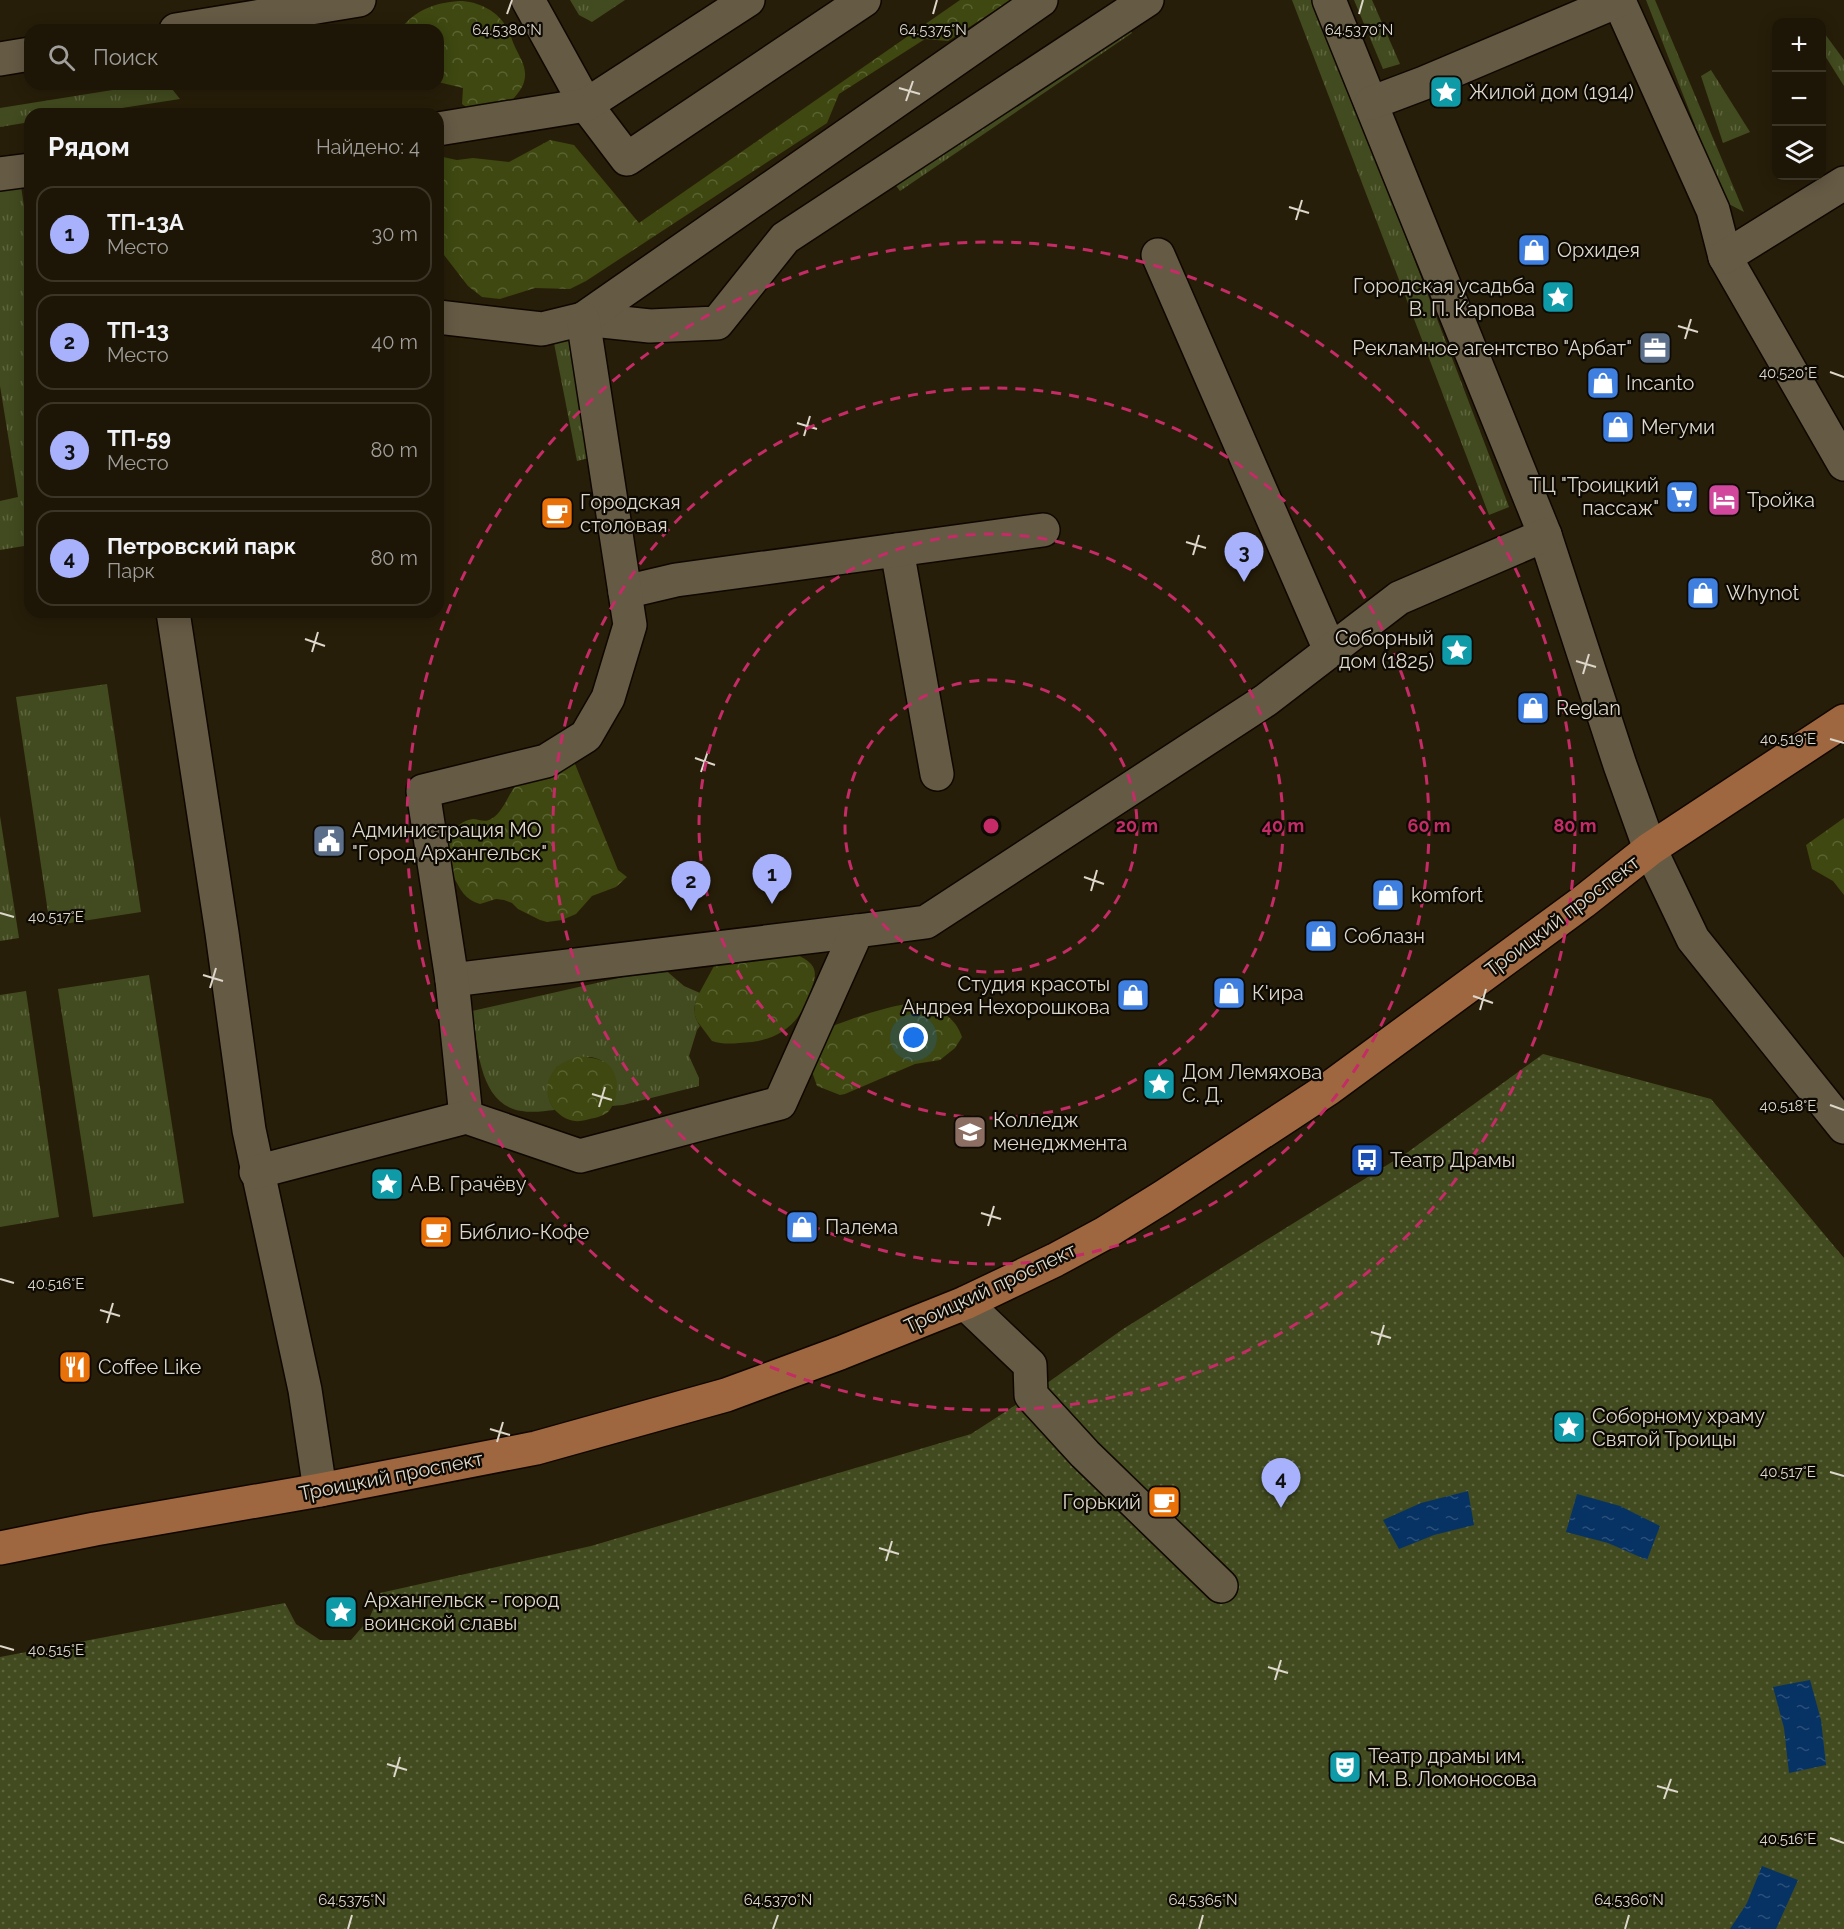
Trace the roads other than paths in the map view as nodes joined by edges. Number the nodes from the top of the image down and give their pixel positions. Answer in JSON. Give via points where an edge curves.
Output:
{"nodes":[{"id":1,"x":359,"y":0,"type":"edge"},
{"id":2,"x":528,"y":0,"type":"edge"},
{"id":3,"x":748,"y":0,"type":"edge"},
{"id":4,"x":864,"y":0,"type":"edge"},
{"id":5,"x":1041,"y":0,"type":"edge"},
{"id":6,"x":1147,"y":0,"type":"edge"},
{"id":7,"x":1329,"y":0,"type":"edge"},
{"id":8,"x":1619,"y":0,"type":"edge"},
{"id":9,"x":213,"y":24,"type":"edge"},
{"id":10,"x":24,"y":55,"type":"edge"},
{"id":11,"x":0,"y":59,"type":"edge"},
{"id":12,"x":1371,"y":104,"type":"junction"},
{"id":13,"x":586,"y":105,"type":"junction"},
{"id":14,"x":444,"y":128,"type":"edge"},
{"id":15,"x":24,"y":171,"type":"edge"},
{"id":16,"x":0,"y":174,"type":"edge"},
{"id":17,"x":1844,"y":183,"type":"edge"},
{"id":18,"x":1158,"y":255,"type":"dead end"},
{"id":19,"x":1725,"y":257,"type":"junction"},
{"id":20,"x":444,"y":319,"type":"edge"},
{"id":21,"x":583,"y":319,"type":"junction"},
{"id":22,"x":1844,"y":464,"type":"edge"},
{"id":23,"x":1043,"y":530,"type":"dead end"},
{"id":24,"x":1545,"y":535,"type":"junction"},
{"id":25,"x":897,"y":550,"type":"junction"},
{"id":26,"x":625,"y":591,"type":"junction"},
{"id":27,"x":174,"y":618,"type":"edge"},
{"id":28,"x":1330,"y":650,"type":"junction"},
{"id":29,"x":1844,"y":721,"type":"edge"},
{"id":30,"x":937,"y":774,"type":"dead end"},
{"id":31,"x":1650,"y":849,"type":"junction"},
{"id":32,"x":857,"y":931,"type":"junction"},
{"id":33,"x":452,"y":980,"type":"junction"},
{"id":34,"x":466,"y":1118,"type":"junction"},
{"id":35,"x":1844,"y":1127,"type":"edge"},
{"id":36,"x":256,"y":1172,"type":"junction"},
{"id":37,"x":965,"y":1303,"type":"junction"},
{"id":38,"x":320,"y":1491,"type":"junction"},
{"id":39,"x":0,"y":1548,"type":"edge"},
{"id":40,"x":1221,"y":1586,"type":"dead end"}],
"edges":[{"from":1,"to":9,"type":"street"},
{"from":2,"to":13,"type":"street"},
{"from":3,"to":13,"type":"street"},
{"from":4,"to":13,"type":"street","via":[[627,159]]},
{"from":5,"to":21,"type":"street"},
{"from":6,"to":21,"type":"street","via":[[785,238],[717,323],[650,326]]},
{"from":7,"to":12,"type":"street"},
{"from":8,"to":12,"type":"street"},
{"from":8,"to":19,"type":"street","via":[[1713,210]]},
{"from":10,"to":11,"type":"street"},
{"from":12,"to":24,"type":"street"},
{"from":13,"to":14,"type":"street"},
{"from":15,"to":16,"type":"street"},
{"from":17,"to":19,"type":"street"},
{"from":18,"to":28,"type":"street"},
{"from":19,"to":22,"type":"street"},
{"from":20,"to":21,"type":"street","via":[[542,329]]},
{"from":21,"to":26,"type":"street"},
{"from":23,"to":25,"type":"street"},
{"from":24,"to":28,"type":"street","via":[[1399,598]]},
{"from":24,"to":31,"type":"street"},
{"from":25,"to":26,"type":"street","via":[[676,580]]},
{"from":25,"to":30,"type":"street"},
{"from":26,"to":33,"type":"street","via":[[630,625],[608,698],[586,736],[546,761],[423,791]]},
{"from":27,"to":36,"type":"street"},
{"from":28,"to":32,"type":"street","via":[[1266,700],[926,922]]},
{"from":29,"to":31,"type":"main road","name":"Троицкий проспект"},
{"from":31,"to":35,"type":"street","via":[[1692,939]]},
{"from":31,"to":37,"type":"main road","name":"Троицкий проспект","via":[[1328,1089],[1105,1233]]},
{"from":32,"to":33,"type":"street"},
{"from":32,"to":34,"type":"street","via":[[780,1103],[580,1156]]},
{"from":33,"to":34,"type":"street"},
{"from":34,"to":36,"type":"street"},
{"from":36,"to":38,"type":"street","via":[[305,1390]]},
{"from":37,"to":38,"type":"main road","name":"Троицкий проспект","via":[[840,1353],[682,1408],[536,1448]]},
{"from":37,"to":40,"type":"street","via":[[1030,1365],[1031,1395]]},
{"from":38,"to":39,"type":"main road","name":"Троицкий проспект"}]}
